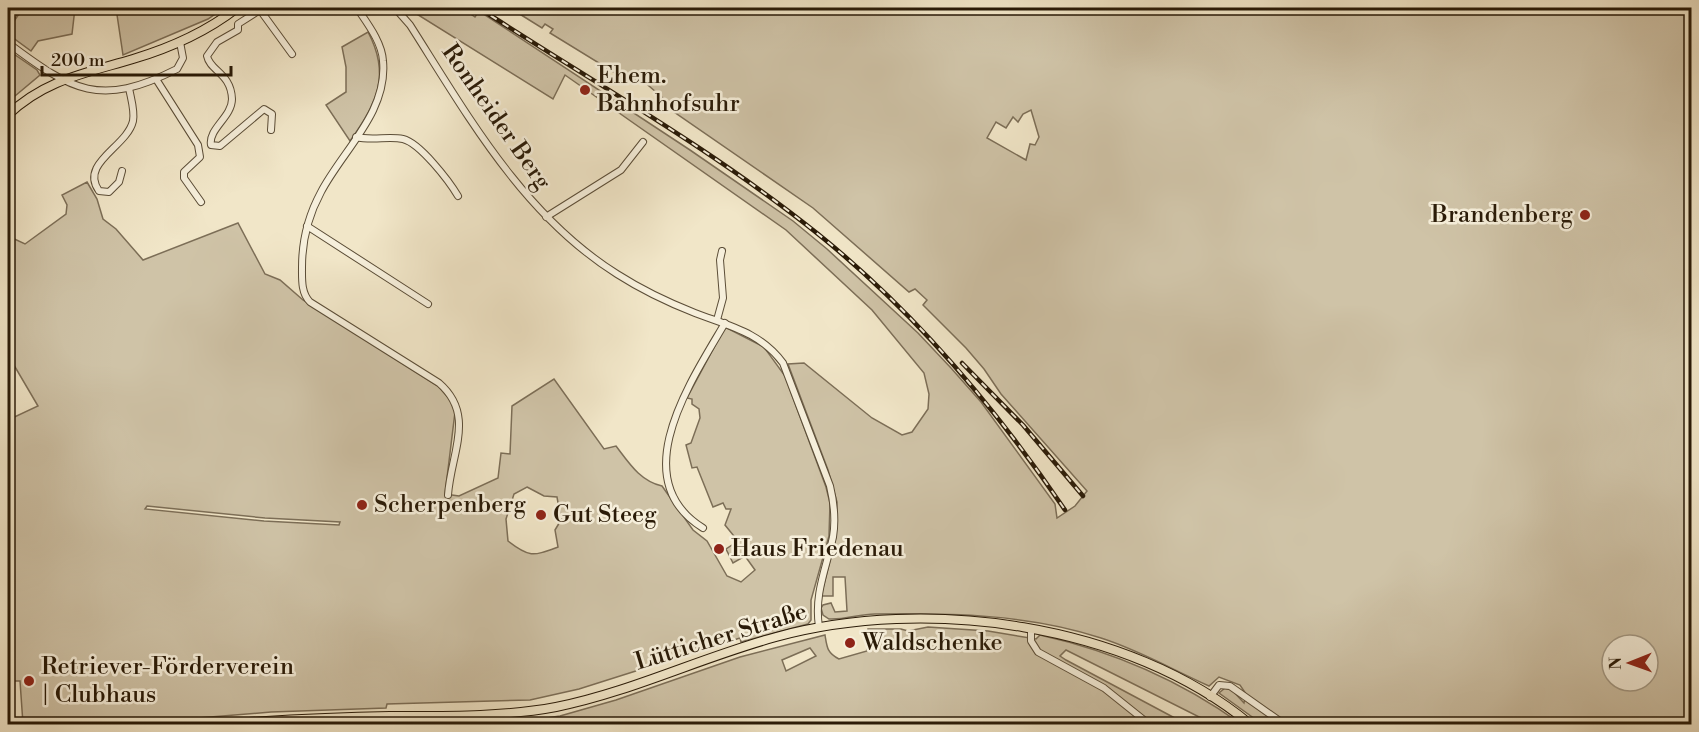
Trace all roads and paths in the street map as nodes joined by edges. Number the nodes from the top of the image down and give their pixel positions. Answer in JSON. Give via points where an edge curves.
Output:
{"nodes":[{"id":1,"x":17,"y":8,"type":"edge"},
{"id":2,"x":357,"y":8,"type":"edge"},
{"id":3,"x":395,"y":8,"type":"edge"},
{"id":4,"x":261,"y":9,"type":"edge"},
{"id":5,"x":233,"y":10,"type":"edge"},
{"id":6,"x":8,"y":23,"type":"edge"},
{"id":7,"x":238,"y":24,"type":"junction"},
{"id":8,"x":180,"y":42,"type":"junction"},
{"id":9,"x":8,"y":43,"type":"edge"},
{"id":10,"x":292,"y":54,"type":"dead end"},
{"id":11,"x":60,"y":79,"type":"junction"},
{"id":12,"x":156,"y":79,"type":"junction"},
{"id":13,"x":129,"y":88,"type":"junction"},
{"id":14,"x":10,"y":109,"type":"edge"},
{"id":15,"x":271,"y":130,"type":"dead end"},
{"id":16,"x":356,"y":137,"type":"junction"},
{"id":17,"x":643,"y":142,"type":"dead end"},
{"id":18,"x":122,"y":171,"type":"dead end"},
{"id":19,"x":458,"y":196,"type":"dead end"},
{"id":20,"x":201,"y":202,"type":"dead end"},
{"id":21,"x":546,"y":217,"type":"junction"},
{"id":22,"x":307,"y":226,"type":"junction"},
{"id":23,"x":722,"y":251,"type":"dead end"},
{"id":24,"x":428,"y":304,"type":"dead end"},
{"id":25,"x":717,"y":320,"type":"junction"},
{"id":26,"x":724,"y":323,"type":"junction"},
{"id":27,"x":448,"y":495,"type":"dead end"},
{"id":28,"x":703,"y":528,"type":"dead end"},
{"id":29,"x":819,"y":627,"type":"junction"},
{"id":30,"x":1031,"y":628,"type":"junction"},
{"id":31,"x":1210,"y":697,"type":"junction"},
{"id":32,"x":219,"y":724,"type":"edge"},
{"id":33,"x":1149,"y":724,"type":"edge"},
{"id":34,"x":1250,"y":724,"type":"edge"},
{"id":35,"x":1284,"y":724,"type":"edge"}],
"edges":[{"from":1,"to":6,"type":"street"},
{"from":2,"to":16,"type":"street","via":[[384,61],[379,97]]},
{"from":3,"to":21,"type":"street","name":"Ronheider Berg","via":[[477,129]]},
{"from":4,"to":7,"type":"street"},
{"from":4,"to":10,"type":"street"},
{"from":5,"to":7,"type":"street"},
{"from":5,"to":8,"type":"main road"},
{"from":7,"to":15,"type":"street","via":[[238,30],[217,42],[207,56],[227,80],[232,99],[230,110],[212,135],[211,145],[220,146],[264,109],[272,114]]},
{"from":8,"to":11,"type":"main road"},
{"from":8,"to":12,"type":"street","via":[[182,64]]},
{"from":9,"to":11,"type":"street"},
{"from":11,"to":13,"type":"street","via":[[96,91]]},
{"from":11,"to":14,"type":"main road"},
{"from":12,"to":13,"type":"street"},
{"from":12,"to":20,"type":"street","via":[[198,146],[200,157],[184,172],[184,178]]},
{"from":13,"to":18,"type":"street","via":[[132,124],[95,169],[93,177],[99,191],[114,189]]},
{"from":16,"to":19,"type":"street","via":[[402,139],[414,144]]},
{"from":16,"to":22,"type":"street","via":[[321,192]]},
{"from":17,"to":21,"type":"street","name":"Ronheider Berg","via":[[621,170]]},
{"from":21,"to":25,"type":"street","name":"Ronheider Berg","via":[[617,274],[654,296]]},
{"from":22,"to":24,"type":"street"},
{"from":22,"to":27,"type":"street","via":[[302,270],[305,297],[439,383],[456,401],[460,421]]},
{"from":23,"to":25,"type":"street","via":[[723,298]]},
{"from":25,"to":26,"type":"street","name":"Ronheider Berg"},
{"from":26,"to":28,"type":"street","via":[[686,395],[664,462],[670,494]]},
{"from":26,"to":29,"type":"street","name":"Ronheider Berg","via":[[760,339],[783,363],[830,486],[835,520],[818,591]]},
{"from":29,"to":30,"type":"main road","name":"Lütticher Straße","via":[[917,618]]},
{"from":29,"to":32,"type":"main road","name":"Lütticher Straße","via":[[733,649],[613,691],[549,708],[497,715]]},
{"from":30,"to":31,"type":"main road","name":"Lütticher Straße","via":[[1108,649]]},
{"from":30,"to":33,"type":"street","via":[[1031,641],[1038,652],[1104,688]]},
{"from":31,"to":34,"type":"main road","name":"Lütticher Straße"},
{"from":31,"to":35,"type":"street","via":[[1219,685],[1230,686]]}]}
